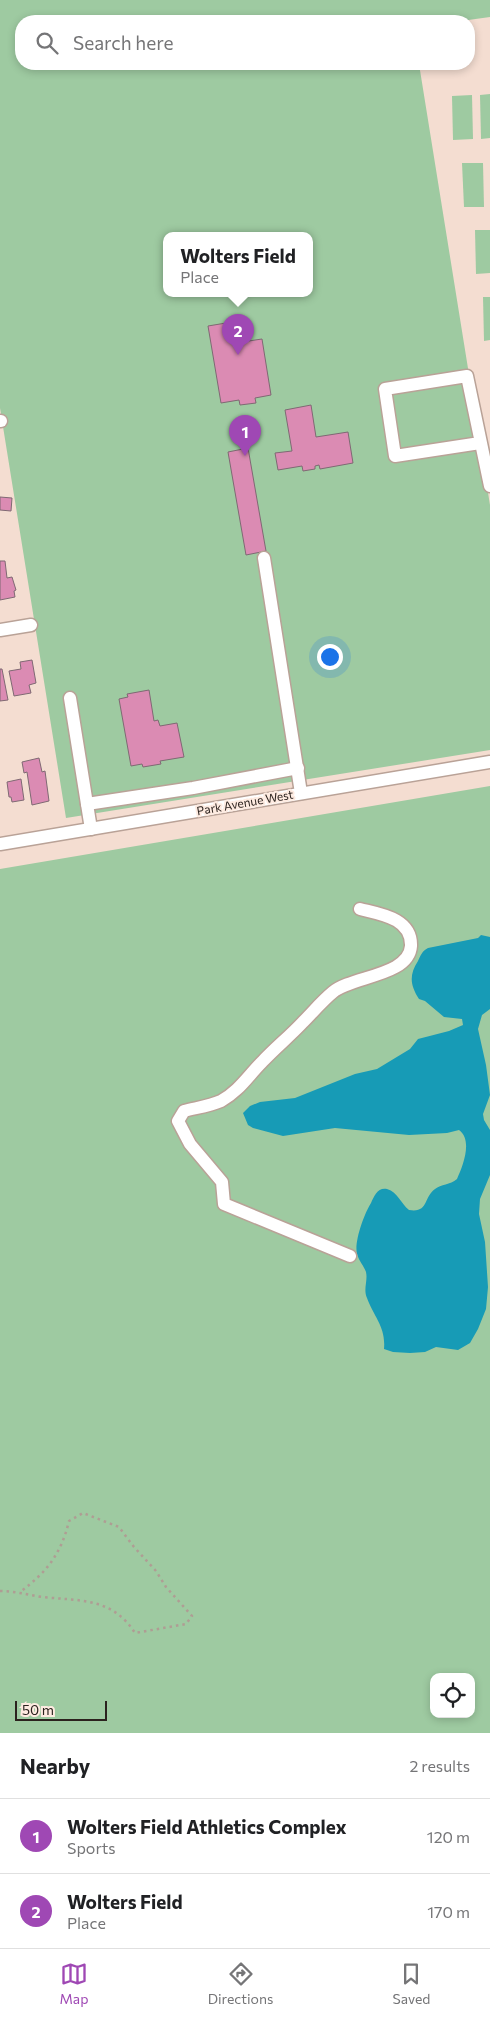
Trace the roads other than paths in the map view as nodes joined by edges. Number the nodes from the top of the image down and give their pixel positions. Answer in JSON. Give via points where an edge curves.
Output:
{"nodes":[{"id":1,"x":480,"y":443,"type":"junction"},
{"id":2,"x":490,"y":486,"type":"edge"},
{"id":3,"x":264,"y":558,"type":"dead end"},
{"id":4,"x":31,"y":625,"type":"dead end"},
{"id":5,"x":0,"y":630,"type":"edge"},
{"id":6,"x":70,"y":698,"type":"dead end"},
{"id":7,"x":490,"y":762,"type":"edge"},
{"id":8,"x":298,"y":768,"type":"junction"},
{"id":9,"x":301,"y":794,"type":"junction"},
{"id":10,"x":87,"y":804,"type":"junction"},
{"id":11,"x":91,"y":829,"type":"junction"},
{"id":12,"x":0,"y":844,"type":"edge"},
{"id":13,"x":360,"y":909,"type":"dead end"},
{"id":14,"x":350,"y":1256,"type":"dead end"}],
"edges":[{"from":1,"to":1,"type":"street","via":[[467,376],[385,389],[395,456]]},
{"from":1,"to":2,"type":"street"},
{"from":3,"to":8,"type":"street"},
{"from":4,"to":5,"type":"street"},
{"from":6,"to":10,"type":"street"},
{"from":7,"to":9,"type":"street","name":"Park Avenue West"},
{"from":8,"to":9,"type":"street"},
{"from":8,"to":10,"type":"street"},
{"from":9,"to":11,"type":"street","name":"Park Avenue West"},
{"from":10,"to":11,"type":"street"},
{"from":11,"to":12,"type":"street","name":"Park Avenue West"},
{"from":13,"to":14,"type":"street","via":[[388,915],[400,923],[408,933],[411,947],[406,958],[386,972],[353,981],[334,991],[235,1092],[219,1102],[184,1111],[178,1121],[190,1144],[222,1182],[224,1204]]}]}
